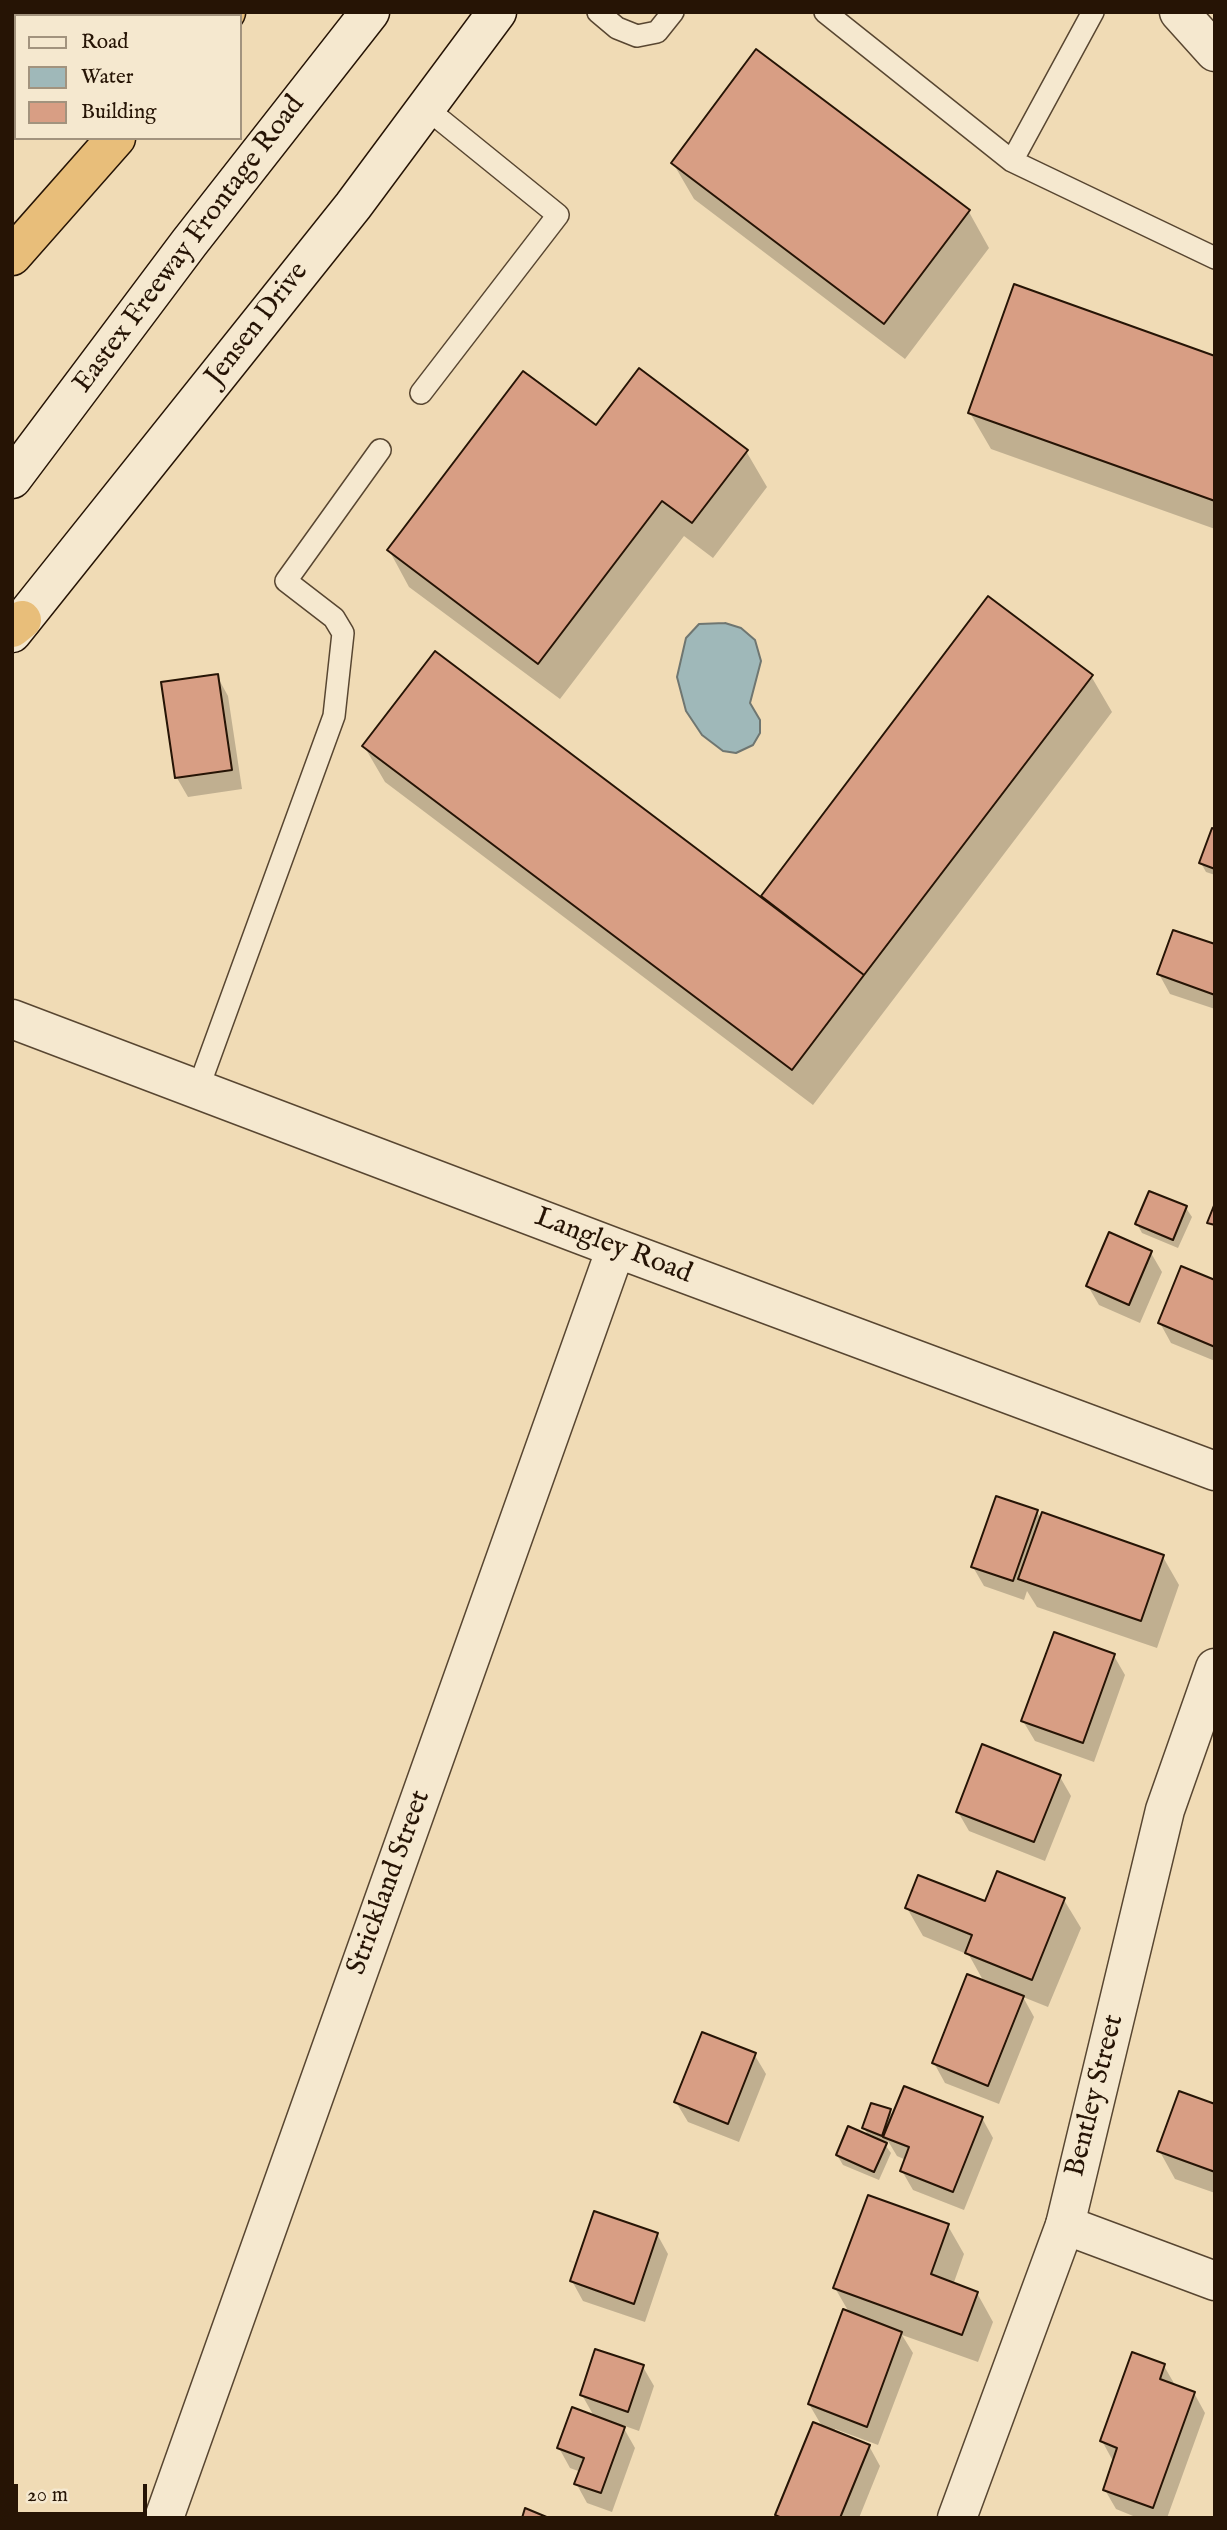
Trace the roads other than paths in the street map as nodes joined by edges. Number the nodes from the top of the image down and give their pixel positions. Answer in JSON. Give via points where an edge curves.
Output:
{"nodes":[{"id":1,"x":370,"y":12,"type":"edge"},
{"id":2,"x":497,"y":12,"type":"edge"},
{"id":3,"x":598,"y":12,"type":"edge"},
{"id":4,"x":673,"y":12,"type":"edge"},
{"id":5,"x":825,"y":12,"type":"edge"},
{"id":6,"x":1093,"y":12,"type":"edge"},
{"id":7,"x":1179,"y":12,"type":"edge"},
{"id":8,"x":1215,"y":51,"type":"edge"},
{"id":9,"x":426,"y":108,"type":"junction"},
{"id":10,"x":114,"y":140,"type":"edge"},
{"id":11,"x":1012,"y":161,"type":"junction"},
{"id":12,"x":12,"y":256,"type":"edge"},
{"id":13,"x":1215,"y":258,"type":"edge"},
{"id":14,"x":421,"y":393,"type":"dead end"},
{"id":15,"x":380,"y":450,"type":"dead end"},
{"id":16,"x":12,"y":479,"type":"edge"},
{"id":17,"x":16,"y":627,"type":"edge"},
{"id":18,"x":12,"y":1019,"type":"edge"},
{"id":19,"x":198,"y":1090,"type":"junction"},
{"id":20,"x":616,"y":1248,"type":"junction"},
{"id":21,"x":1215,"y":1471,"type":"edge"},
{"id":22,"x":1215,"y":1668,"type":"edge"},
{"id":23,"x":1065,"y":2225,"type":"junction"},
{"id":24,"x":1215,"y":2281,"type":"edge"},
{"id":25,"x":164,"y":2518,"type":"edge"},
{"id":26,"x":957,"y":2518,"type":"edge"}],
"edges":[{"from":1,"to":16,"type":"street","name":"Eastex Freeway Frontage Road"},
{"from":2,"to":9,"type":"street","name":"Jensen Drive"},
{"from":3,"to":4,"type":"lane","via":[[617,28],[637,36],[657,33]]},
{"from":5,"to":11,"type":"lane"},
{"from":6,"to":11,"type":"lane"},
{"from":7,"to":8,"type":"street"},
{"from":9,"to":14,"type":"lane","via":[[558,215]]},
{"from":9,"to":17,"type":"street","name":"Jensen Drive"},
{"from":10,"to":12,"type":"highway"},
{"from":11,"to":13,"type":"lane"},
{"from":15,"to":19,"type":"lane","via":[[286,581],[334,618],[343,633],[334,716]]},
{"from":18,"to":19,"type":"street","name":"Langley Road"},
{"from":19,"to":20,"type":"street","name":"Langley Road"},
{"from":20,"to":21,"type":"street","name":"Langley Road"},
{"from":20,"to":25,"type":"street","name":"Strickland Street"},
{"from":22,"to":23,"type":"street","name":"Bentley Street","via":[[1165,1810]]},
{"from":23,"to":24,"type":"street"},
{"from":23,"to":26,"type":"street","name":"Bentley Street"}]}
